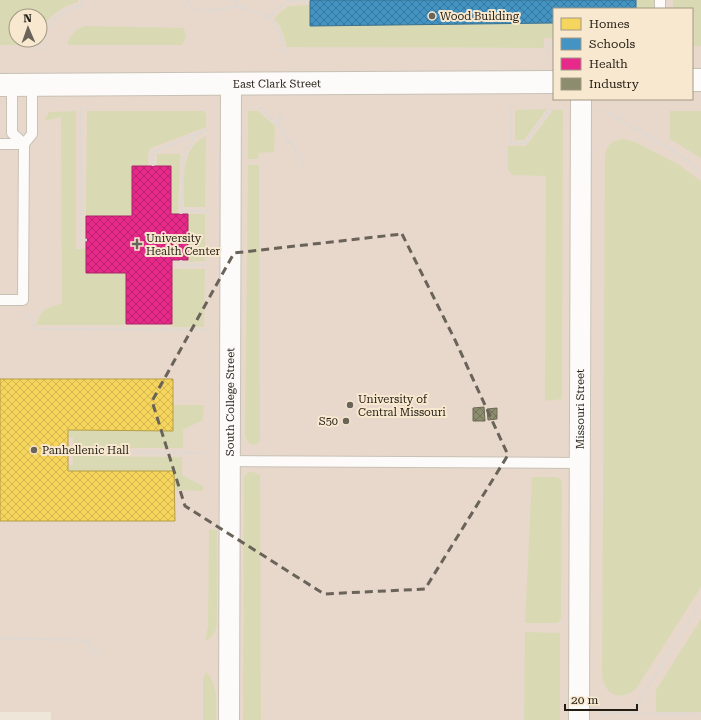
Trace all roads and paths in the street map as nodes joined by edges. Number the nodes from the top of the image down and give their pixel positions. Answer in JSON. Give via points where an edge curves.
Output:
{"nodes":[{"id":1,"x":82,"y":0,"type":"edge"},
{"id":2,"x":187,"y":0,"type":"edge"},
{"id":3,"x":236,"y":0,"type":"edge"},
{"id":4,"x":310,"y":0,"type":"edge"},
{"id":5,"x":236,"y":6,"type":"junction"},
{"id":6,"x":267,"y":17,"type":"junction"},
{"id":7,"x":553,"y":42,"type":"edge"},
{"id":8,"x":39,"y":50,"type":"dead end"},
{"id":9,"x":284,"y":51,"type":"dead end"},
{"id":10,"x":548,"y":51,"type":"dead end"},
{"id":11,"x":553,"y":82,"type":"edge"},
{"id":12,"x":230,"y":84,"type":"junction"},
{"id":13,"x":14,"y":85,"type":"edge"},
{"id":14,"x":580,"y":100,"type":"edge"},
{"id":15,"x":81,"y":107,"type":"dead end"},
{"id":16,"x":260,"y":107,"type":"dead end"},
{"id":17,"x":281,"y":107,"type":"dead end"},
{"id":18,"x":511,"y":107,"type":"dead end"},
{"id":19,"x":552,"y":107,"type":"dead end"},
{"id":20,"x":598,"y":107,"type":"dead end"},
{"id":21,"x":279,"y":126,"type":"junction"},
{"id":22,"x":209,"y":128,"type":"dead end"},
{"id":23,"x":196,"y":134,"type":"junction"},
{"id":24,"x":0,"y":144,"type":"edge"},
{"id":25,"x":24,"y":144,"type":"junction"},
{"id":26,"x":304,"y":165,"type":"dead end"},
{"id":27,"x":153,"y":166,"type":"dead end"},
{"id":28,"x":701,"y":171,"type":"edge"},
{"id":29,"x":205,"y":211,"type":"dead end"},
{"id":30,"x":87,"y":240,"type":"dead end"},
{"id":31,"x":181,"y":260,"type":"dead end"},
{"id":32,"x":205,"y":266,"type":"dead end"},
{"id":33,"x":0,"y":300,"type":"edge"},
{"id":34,"x":23,"y":300,"type":"junction"},
{"id":35,"x":208,"y":330,"type":"dead end"},
{"id":36,"x":68,"y":452,"type":"dead end"},
{"id":37,"x":206,"y":453,"type":"dead end"},
{"id":38,"x":230,"y":461,"type":"junction"},
{"id":39,"x":579,"y":463,"type":"junction"},
{"id":40,"x":701,"y":601,"type":"edge"},
{"id":41,"x":0,"y":638,"type":"edge"},
{"id":42,"x":100,"y":657,"type":"dead end"},
{"id":43,"x":631,"y":713,"type":"junction"},
{"id":44,"x":701,"y":714,"type":"edge"},
{"id":45,"x":587,"y":717,"type":"edge"},
{"id":46,"x":229,"y":720,"type":"edge"}],
"edges":[{"from":1,"to":8,"type":"path","via":[[82,5],[73,7],[52,20],[40,40]]},
{"from":2,"to":5,"type":"path","via":[[189,4],[205,11]]},
{"from":3,"to":5,"type":"path"},
{"from":4,"to":6,"type":"path","via":[[288,1]]},
{"from":5,"to":6,"type":"path"},
{"from":6,"to":9,"type":"path","via":[[280,33]]},
{"from":7,"to":10,"type":"path","via":[[548,43]]},
{"from":11,"to":12,"type":"street","name":"East Clark Street"},
{"from":12,"to":13,"type":"street","name":"East Clark Street"},
{"from":12,"to":38,"type":"street","name":"South College Street"},
{"from":13,"to":25,"type":"lane","via":[[12,133]]},
{"from":13,"to":25,"type":"lane","via":[[32,134]]},
{"from":14,"to":39,"type":"street","name":"Missouri Street"},
{"from":15,"to":30,"type":"path","via":[[81,240]]},
{"from":16,"to":21,"type":"path"},
{"from":17,"to":21,"type":"path"},
{"from":18,"to":19,"type":"path","via":[[511,143],[525,143]]},
{"from":20,"to":28,"type":"path","via":[[662,144]]},
{"from":21,"to":26,"type":"path"},
{"from":22,"to":23,"type":"path"},
{"from":23,"to":27,"type":"path","via":[[153,152]]},
{"from":23,"to":29,"type":"path","via":[[183,160],[181,213]]},
{"from":24,"to":25,"type":"lane"},
{"from":25,"to":34,"type":"lane"},
{"from":31,"to":32,"type":"path","via":[[181,265]]},
{"from":33,"to":34,"type":"lane"},
{"from":34,"to":35,"type":"path","via":[[35,329]]},
{"from":36,"to":37,"type":"path"},
{"from":38,"to":39,"type":"lane"},
{"from":38,"to":46,"type":"street","name":"South College Street"},
{"from":39,"to":45,"type":"street","name":"Missouri Street"},
{"from":40,"to":43,"type":"path"},
{"from":41,"to":42,"type":"path","via":[[84,640]]},
{"from":43,"to":44,"type":"path"},
{"from":43,"to":45,"type":"path"}]}
